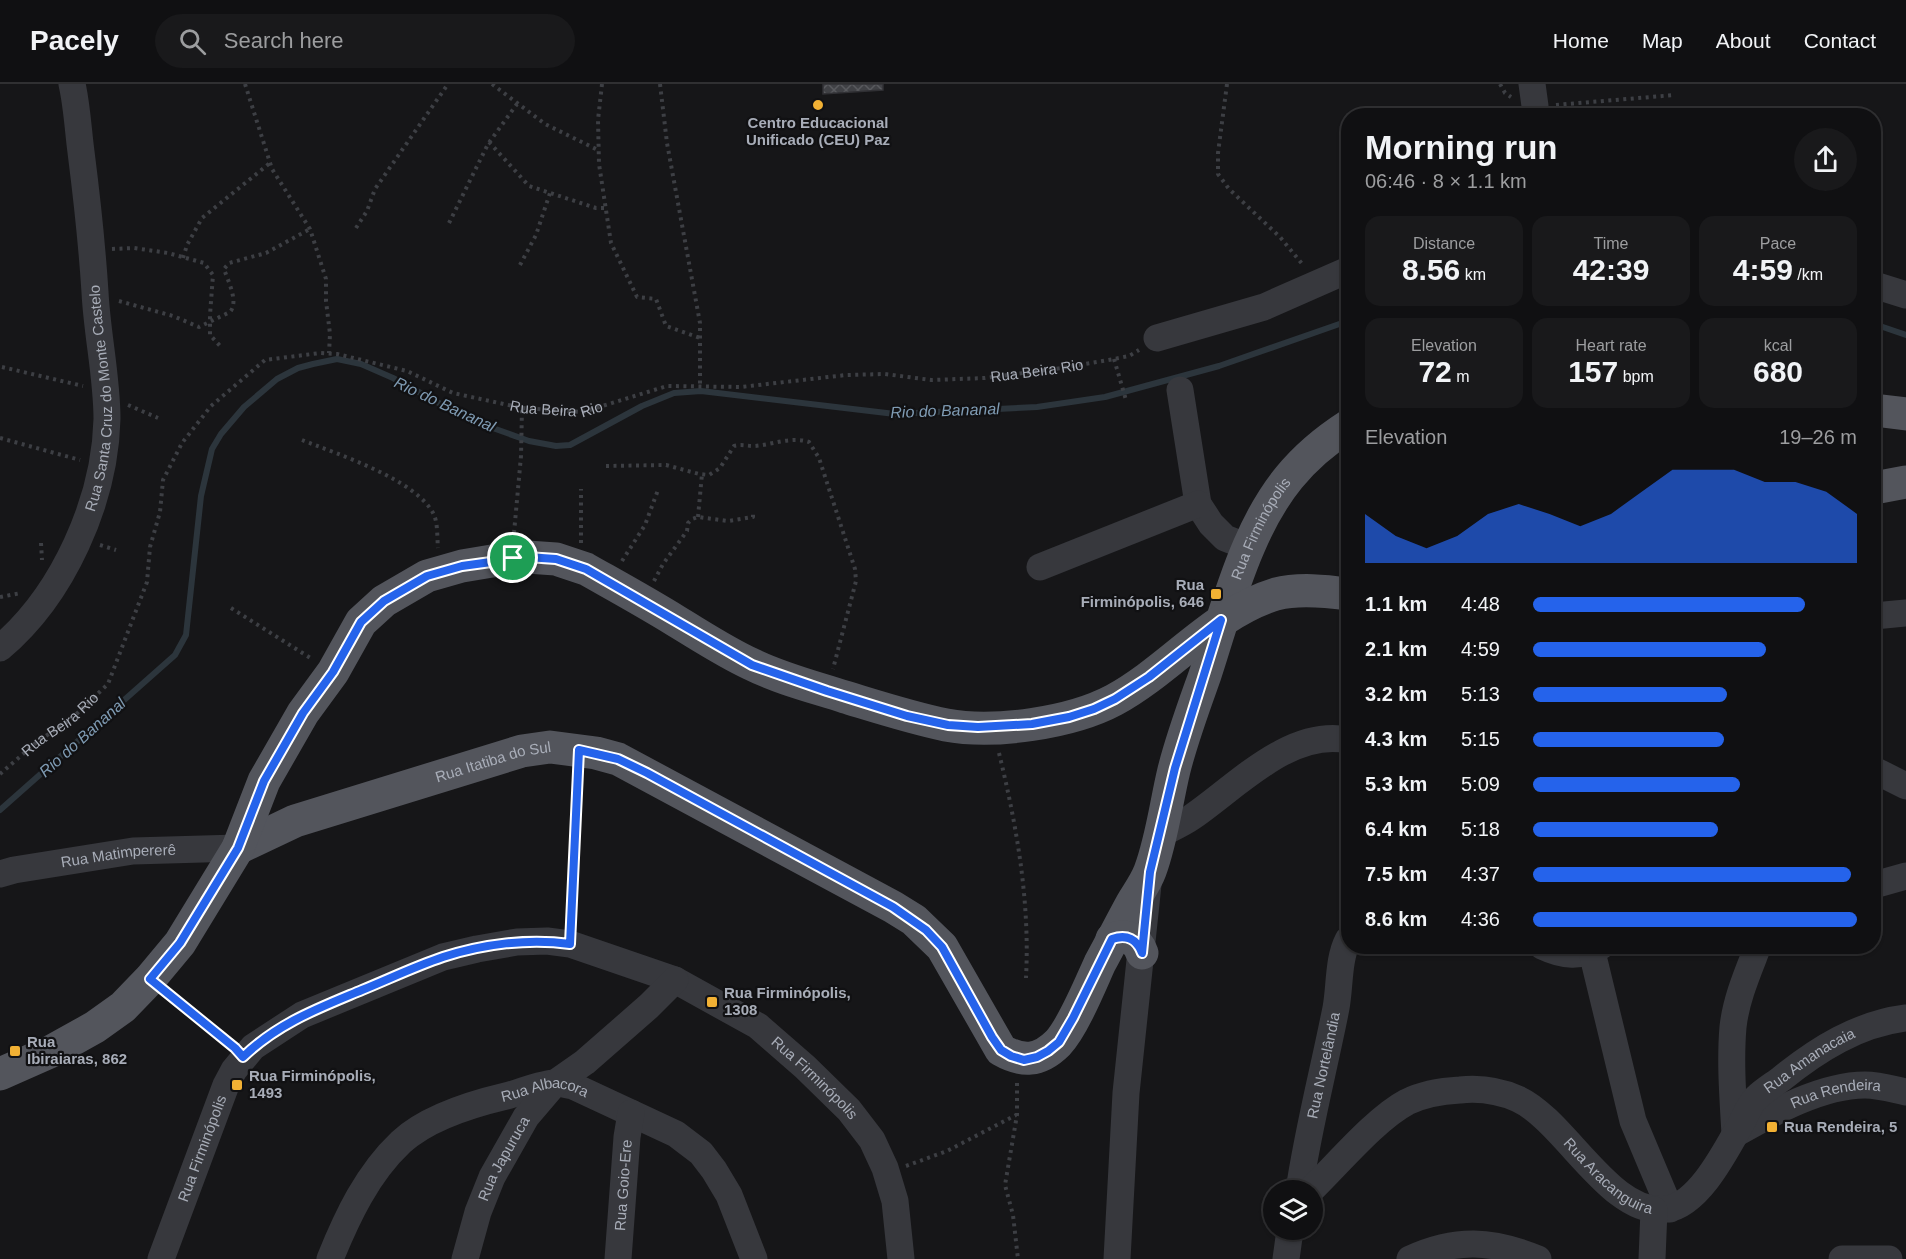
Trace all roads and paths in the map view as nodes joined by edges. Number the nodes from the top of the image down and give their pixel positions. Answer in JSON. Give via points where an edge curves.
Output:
{"nodes":[{"id":1,"x":72,"y":84,"type":"edge"},
{"id":2,"x":245,"y":84,"type":"edge"},
{"id":3,"x":448,"y":84,"type":"edge"},
{"id":4,"x":492,"y":84,"type":"edge"},
{"id":5,"x":602,"y":84,"type":"edge"},
{"id":6,"x":660,"y":84,"type":"edge"},
{"id":7,"x":1227,"y":84,"type":"edge"},
{"id":8,"x":1500,"y":84,"type":"edge"},
{"id":9,"x":1534,"y":95,"type":"edge"},
{"id":10,"x":1674,"y":95,"type":"dead end"},
{"id":11,"x":517,"y":104,"type":"junction"},
{"id":12,"x":489,"y":142,"type":"junction"},
{"id":13,"x":598,"y":150,"type":"junction"},
{"id":14,"x":270,"y":162,"type":"junction"},
{"id":15,"x":550,"y":193,"type":"junction"},
{"id":16,"x":606,"y":208,"type":"junction"},
{"id":17,"x":449,"y":223,"type":"dead end"},
{"id":18,"x":356,"y":228,"type":"dead end"},
{"id":19,"x":310,"y":229,"type":"junction"},
{"id":20,"x":93,"y":251,"type":"junction"},
{"id":21,"x":183,"y":258,"type":"junction"},
{"id":22,"x":520,"y":265,"type":"dead end"},
{"id":23,"x":1341,"y":273,"type":"edge"},
{"id":24,"x":1316,"y":283,"type":"junction"},
{"id":25,"x":1881,"y":287,"type":"edge"},
{"id":26,"x":95,"y":295,"type":"junction"},
{"id":27,"x":1906,"y":295,"type":"edge"},
{"id":28,"x":210,"y":322,"type":"junction"},
{"id":29,"x":700,"y":338,"type":"junction"},
{"id":30,"x":1157,"y":338,"type":"joint"},
{"id":31,"x":221,"y":347,"type":"dead end"},
{"id":32,"x":327,"y":353,"type":"junction"},
{"id":33,"x":1114,"y":359,"type":"junction"},
{"id":34,"x":2,"y":366,"type":"dead end"},
{"id":35,"x":700,"y":387,"type":"junction"},
{"id":36,"x":1180,"y":390,"type":"dead end"},
{"id":37,"x":105,"y":391,"type":"junction"},
{"id":38,"x":1126,"y":400,"type":"dead end"},
{"id":39,"x":522,"y":408,"type":"junction"},
{"id":40,"x":1881,"y":411,"type":"edge"},
{"id":41,"x":1906,"y":414,"type":"edge"},
{"id":42,"x":1341,"y":431,"type":"edge"},
{"id":43,"x":0,"y":438,"type":"edge"},
{"id":44,"x":302,"y":440,"type":"dead end"},
{"id":45,"x":102,"y":466,"type":"junction"},
{"id":46,"x":606,"y":466,"type":"dead end"},
{"id":47,"x":702,"y":474,"type":"junction"},
{"id":48,"x":1906,"y":482,"type":"edge"},
{"id":49,"x":1881,"y":487,"type":"edge"},
{"id":50,"x":581,"y":489,"type":"dead end"},
{"id":51,"x":658,"y":490,"type":"dead end"},
{"id":52,"x":1198,"y":504,"type":"junction"},
{"id":53,"x":753,"y":513,"type":"dead end"},
{"id":54,"x":698,"y":517,"type":"junction"},
{"id":55,"x":1248,"y":547,"type":"junction"},
{"id":56,"x":513,"y":558,"type":"junction"},
{"id":57,"x":1040,"y":567,"type":"dead end"},
{"id":58,"x":440,"y":572,"type":"junction"},
{"id":59,"x":594,"y":574,"type":"junction"},
{"id":60,"x":1341,"y":593,"type":"edge"},
{"id":61,"x":643,"y":602,"type":"junction"},
{"id":62,"x":231,"y":608,"type":"dead end"},
{"id":63,"x":1906,"y":613,"type":"edge"},
{"id":64,"x":1881,"y":615,"type":"edge"},
{"id":65,"x":1221,"y":620,"type":"junction"},
{"id":66,"x":0,"y":648,"type":"edge"},
{"id":67,"x":333,"y":672,"type":"junction"},
{"id":68,"x":827,"y":691,"type":"junction"},
{"id":69,"x":993,"y":727,"type":"junction"},
{"id":70,"x":1341,"y":738,"type":"edge"},
{"id":71,"x":579,"y":750,"type":"junction"},
{"id":72,"x":0,"y":774,"type":"edge"},
{"id":73,"x":1881,"y":774,"type":"edge"},
{"id":74,"x":1906,"y":786,"type":"edge"},
{"id":75,"x":1223,"y":793,"type":"junction"},
{"id":76,"x":1168,"y":799,"type":"junction"},
{"id":77,"x":1159,"y":835,"type":"junction"},
{"id":78,"x":238,"y":848,"type":"junction"},
{"id":79,"x":1150,"y":872,"type":"junction"},
{"id":80,"x":0,"y":874,"type":"edge"},
{"id":81,"x":1906,"y":876,"type":"edge"},
{"id":82,"x":1881,"y":883,"type":"edge"},
{"id":83,"x":1112,"y":939,"type":"junction"},
{"id":84,"x":570,"y":944,"type":"junction"},
{"id":85,"x":1142,"y":953,"type":"junction"},
{"id":86,"x":1344,"y":954,"type":"edge"},
{"id":87,"x":1560,"y":954,"type":"edge"},
{"id":88,"x":1581,"y":954,"type":"edge"},
{"id":89,"x":1591,"y":954,"type":"edge"},
{"id":90,"x":1755,"y":954,"type":"edge"},
{"id":91,"x":1026,"y":978,"type":"dead end"},
{"id":92,"x":150,"y":979,"type":"junction"},
{"id":93,"x":675,"y":980,"type":"junction"},
{"id":94,"x":1906,"y":1018,"type":"edge"},
{"id":95,"x":243,"y":1057,"type":"junction"},
{"id":96,"x":0,"y":1074,"type":"edge"},
{"id":97,"x":555,"y":1083,"type":"junction"},
{"id":98,"x":1906,"y":1092,"type":"edge"},
{"id":99,"x":631,"y":1113,"type":"junction"},
{"id":100,"x":1735,"y":1134,"type":"junction"},
{"id":101,"x":888,"y":1174,"type":"junction"},
{"id":102,"x":1301,"y":1180,"type":"edge"},
{"id":103,"x":1321,"y":1180,"type":"edge"},
{"id":104,"x":1662,"y":1209,"type":"junction"},
{"id":105,"x":1289,"y":1240,"type":"edge"},
{"id":106,"x":161,"y":1259,"type":"edge"},
{"id":107,"x":330,"y":1259,"type":"edge"},
{"id":108,"x":465,"y":1259,"type":"edge"},
{"id":109,"x":618,"y":1259,"type":"edge"},
{"id":110,"x":754,"y":1259,"type":"edge"},
{"id":111,"x":901,"y":1259,"type":"edge"},
{"id":112,"x":1018,"y":1259,"type":"edge"},
{"id":113,"x":1117,"y":1259,"type":"edge"},
{"id":114,"x":1286,"y":1259,"type":"edge"},
{"id":115,"x":1410,"y":1259,"type":"edge"},
{"id":116,"x":1538,"y":1259,"type":"edge"},
{"id":117,"x":1652,"y":1259,"type":"edge"},
{"id":118,"x":1842,"y":1259,"type":"edge"},
{"id":119,"x":1889,"y":1259,"type":"edge"}],
"edges":[{"from":1,"to":20,"type":"street","name":"Rua Santa Cruz do Monte Castelo"},
{"from":2,"to":14,"type":"path"},
{"from":3,"to":18,"type":"path","via":[[375,189]]},
{"from":4,"to":11,"type":"path"},
{"from":5,"to":13,"type":"path"},
{"from":6,"to":29,"type":"path"},
{"from":7,"to":24,"type":"path","via":[[1218,174],[1280,237]]},
{"from":8,"to":9,"type":"path","via":[[1505,93],[1521,102]]},
{"from":9,"to":10,"type":"path"},
{"from":11,"to":12,"type":"path"},
{"from":11,"to":13,"type":"path","via":[[545,124]]},
{"from":12,"to":15,"type":"path","via":[[529,186]]},
{"from":12,"to":17,"type":"path"},
{"from":13,"to":16,"type":"path"},
{"from":14,"to":19,"type":"path"},
{"from":14,"to":21,"type":"path","via":[[202,218]]},
{"from":15,"to":16,"type":"path"},
{"from":15,"to":22,"type":"path","via":[[536,235]]},
{"from":16,"to":29,"type":"path","via":[[611,243],[637,297],[656,299],[666,326]]},
{"from":19,"to":28,"type":"path","via":[[266,253],[225,266],[234,308]]},
{"from":19,"to":32,"type":"path","via":[[326,279],[330,334]]},
{"from":20,"to":21,"type":"path","via":[[147,249]]},
{"from":20,"to":26,"type":"street","name":"Rua Santa Cruz do Monte Castelo"},
{"from":21,"to":28,"type":"path","via":[[204,263],[213,275]]},
{"from":23,"to":24,"type":"street"},
{"from":24,"to":30,"type":"street","via":[[1264,307]]},
{"from":25,"to":27,"type":"street"},
{"from":26,"to":28,"type":"path","via":[[199,327]]},
{"from":26,"to":37,"type":"street","name":"Rua Santa Cruz do Monte Castelo"},
{"from":28,"to":31,"type":"path","via":[[210,335]]},
{"from":29,"to":35,"type":"path"},
{"from":30,"to":33,"type":"path","name":"Rua Beira Rio","via":[[1129,356]]},
{"from":32,"to":39,"type":"path","name":"Rua Beira Rio","via":[[407,370],[453,393]]},
{"from":32,"to":72,"type":"path","name":"Rua Beira Rio","via":[[265,360],[211,406],[182,443],[163,480],[147,582],[108,684],[69,721],[38,741]]},
{"from":33,"to":35,"type":"path","name":"Rua Beira Rio","via":[[985,378],[931,380],[885,374],[846,375],[741,387]]},
{"from":33,"to":38,"type":"path"},
{"from":34,"to":37,"type":"path"},
{"from":35,"to":39,"type":"path","name":"Rua Beira Rio","via":[[667,386],[583,412]]},
{"from":36,"to":52,"type":"street"},
{"from":37,"to":45,"type":"street","name":"Rua Santa Cruz do Monte Castelo","via":[[107,417]]},
{"from":39,"to":56,"type":"path"},
{"from":40,"to":41,"type":"main road"},
{"from":42,"to":55,"type":"main road","name":"Rua Firminópolis","via":[[1289,476]]},
{"from":43,"to":45,"type":"path"},
{"from":44,"to":58,"type":"path","via":[[378,471],[421,497],[435,516]]},
{"from":45,"to":66,"type":"street","name":"Rua Santa Cruz do Monte Castelo","via":[[79,540],[68,562],[22,628]]},
{"from":46,"to":47,"type":"path","via":[[666,465]]},
{"from":47,"to":54,"type":"path"},
{"from":47,"to":68,"type":"path","via":[[709,475],[720,468],[734,446],[806,440],[813,446],[856,581]]},
{"from":48,"to":49,"type":"main road"},
{"from":50,"to":59,"type":"path"},
{"from":51,"to":59,"type":"path","via":[[645,525]]},
{"from":52,"to":55,"type":"street","via":[[1225,538]]},
{"from":52,"to":57,"type":"street"},
{"from":53,"to":54,"type":"path","via":[[753,517],[728,521]]},
{"from":54,"to":61,"type":"path","via":[[688,524]]},
{"from":55,"to":65,"type":"main road","name":"Rua Firminópolis"},
{"from":56,"to":58,"type":"main road"},
{"from":56,"to":59,"type":"main road","via":[[556,559]]},
{"from":58,"to":67,"type":"main road","via":[[407,586],[361,622]]},
{"from":59,"to":61,"type":"main road"},
{"from":60,"to":65,"type":"main road","via":[[1278,593]]},
{"from":61,"to":68,"type":"main road","via":[[752,665]]},
{"from":62,"to":67,"type":"path"},
{"from":63,"to":64,"type":"street"},
{"from":65,"to":69,"type":"main road","via":[[1149,677],[1094,709],[1032,724]]},
{"from":65,"to":76,"type":"main road","name":"Rua Firminópolis"},
{"from":67,"to":78,"type":"main road","via":[[303,713],[264,781]]},
{"from":68,"to":69,"type":"main road","via":[[948,725]]},
{"from":69,"to":91,"type":"path","via":[[1022,867],[1028,947]]},
{"from":70,"to":75,"type":"street","via":[[1314,740],[1289,750]]},
{"from":71,"to":78,"type":"main road","name":"Rua Itatiba do Sul","via":[[550,747],[522,751],[295,821]]},
{"from":71,"to":83,"type":"main road","name":"Rua Itatiba do Sul","via":[[618,759],[647,773],[914,920],[942,947],[992,1037],[1011,1056],[1024,1060],[1037,1057],[1059,1042]]},
{"from":71,"to":84,"type":"path"},
{"from":73,"to":74,"type":"street"},
{"from":75,"to":76,"type":"street"},
{"from":75,"to":77,"type":"street","via":[[1191,818]]},
{"from":76,"to":77,"type":"main road","name":"Rua Firminópolis"},
{"from":77,"to":79,"type":"main road","name":"Rua Firminópolis"},
{"from":78,"to":80,"type":"street","name":"Rua Matimpererê","via":[[134,851]]},
{"from":78,"to":92,"type":"main road","via":[[180,943]]},
{"from":79,"to":83,"type":"main road","name":"Rua Itatiba do Sul"},
{"from":79,"to":85,"type":"street","name":"Rua Firminópolis"},
{"from":81,"to":82,"type":"street"},
{"from":83,"to":85,"type":"main road","via":[[1134,940]]},
{"from":84,"to":93,"type":"street","name":"Rua Firminópolis"},
{"from":84,"to":95,"type":"street","name":"Rua Firminópolis","via":[[517,942],[443,957],[302,1015]]},
{"from":85,"to":113,"type":"street","name":"Rua Firminópolis","via":[[1126,1093]]},
{"from":86,"to":102,"type":"street","name":"Rua Nortelândia"},
{"from":87,"to":88,"type":"street"},
{"from":89,"to":104,"type":"street","via":[[1633,1120]]},
{"from":90,"to":100,"type":"street","via":[[1733,1025]]},
{"from":92,"to":95,"type":"path"},
{"from":92,"to":96,"type":"main road","via":[[123,1007],[95,1027]]},
{"from":93,"to":97,"type":"street","name":"Rua Japuruca","via":[[585,1062]]},
{"from":93,"to":101,"type":"street","name":"Rua Firminópolis","via":[[758,1026],[805,1067],[849,1110],[872,1140]]},
{"from":94,"to":100,"type":"street","name":"Rua Amanacaia","via":[[1862,1029],[1803,1061],[1755,1099]]},
{"from":95,"to":106,"type":"street","name":"Rua Firminópolis","via":[[226,1085]]},
{"from":97,"to":99,"type":"street","name":"Rua Albacora","via":[[573,1086]]},
{"from":97,"to":107,"type":"street","name":"Rua Albacora","via":[[478,1103],[402,1141],[351,1208]]},
{"from":97,"to":108,"type":"street","name":"Rua Japuruca","via":[[526,1117],[492,1177]]},
{"from":98,"to":100,"type":"street","name":"Rua Rendeira","via":[[1863,1085],[1836,1089],[1783,1108]]},
{"from":99,"to":109,"type":"street","name":"Rua Goio-Ere"},
{"from":99,"to":110,"type":"street","name":"Rua Albacora","via":[[676,1134],[701,1153],[729,1195]]},
{"from":100,"to":104,"type":"street","name":"Rua Aracanguira","via":[[1697,1191],[1675,1208]]},
{"from":101,"to":111,"type":"street","name":"Rua Firminópolis"},
{"from":101,"to":112,"type":"path","via":[[947,1151],[1017,1115],[1005,1185]]},
{"from":103,"to":104,"type":"street","name":"Rua Aracanguira","via":[[1407,1102],[1426,1095],[1474,1089],[1497,1092],[1536,1109],[1626,1198]]},
{"from":104,"to":117,"type":"street"},
{"from":105,"to":114,"type":"street"},
{"from":115,"to":116,"type":"street","via":[[1467,1243],[1506,1247]]},
{"from":118,"to":119,"type":"street"}]}
